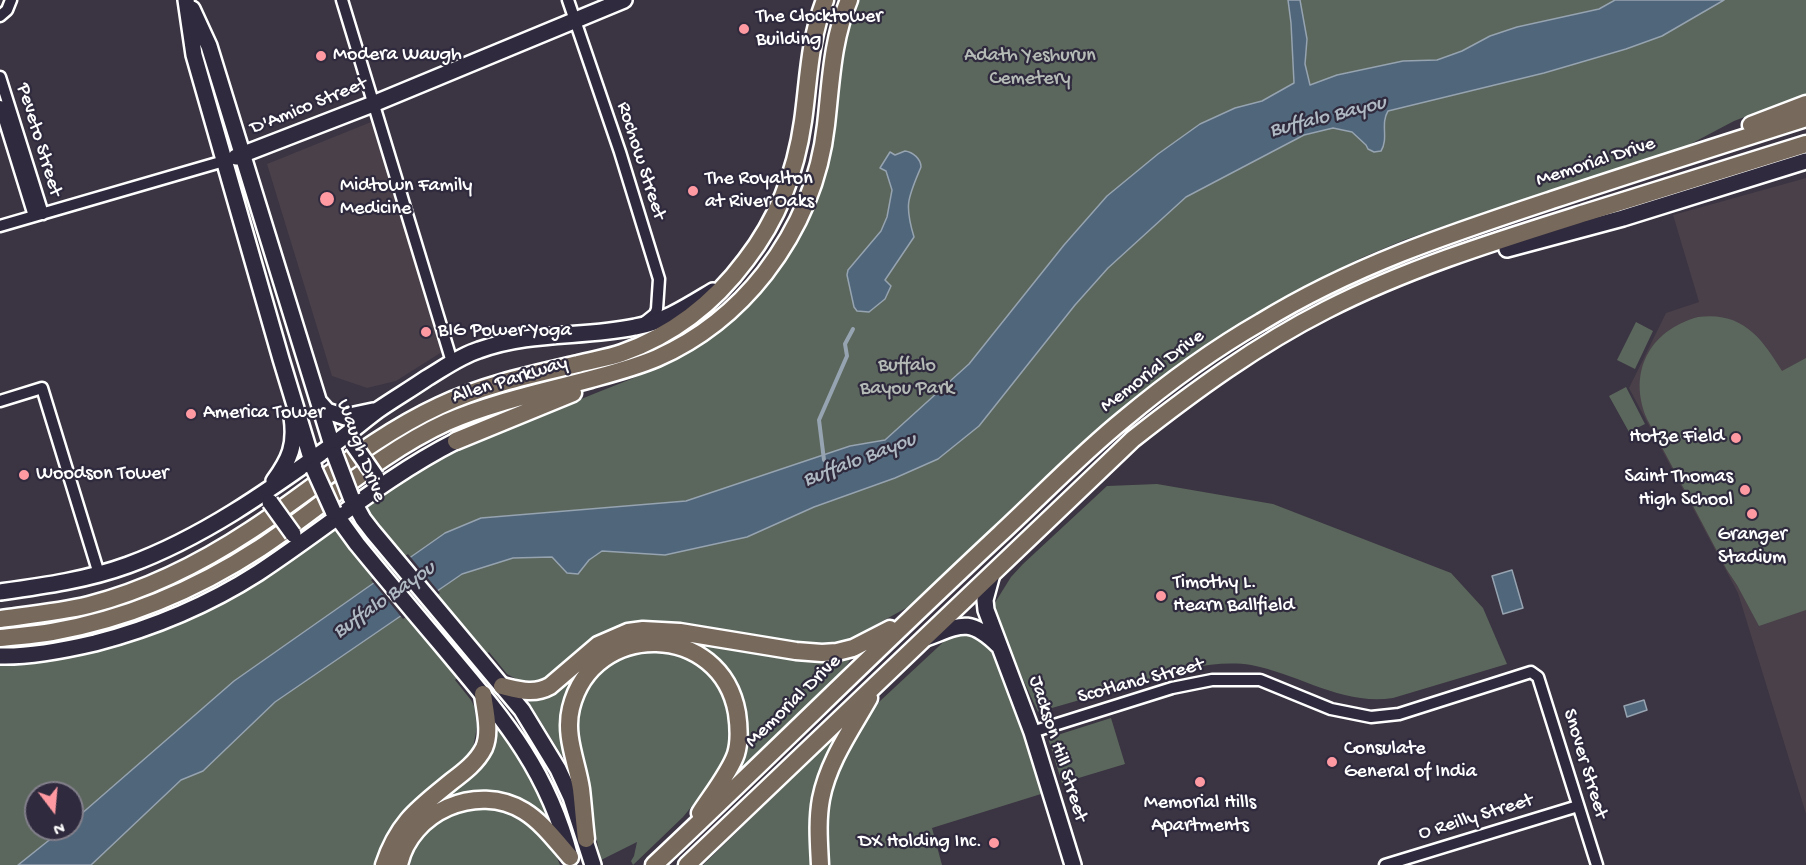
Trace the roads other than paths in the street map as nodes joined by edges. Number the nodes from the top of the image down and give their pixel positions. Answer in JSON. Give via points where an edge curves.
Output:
{"nodes":[{"id":1,"x":11,"y":0,"type":"edge"},
{"id":2,"x":187,"y":0,"type":"edge"},
{"id":3,"x":342,"y":0,"type":"edge"},
{"id":4,"x":568,"y":0,"type":"edge"},
{"id":5,"x":624,"y":0,"type":"edge"},
{"id":6,"x":825,"y":0,"type":"edge"},
{"id":7,"x":849,"y":0,"type":"edge"},
{"id":8,"x":0,"y":16,"type":"edge"},
{"id":9,"x":575,"y":20,"type":"junction"},
{"id":10,"x":0,"y":77,"type":"edge"},
{"id":11,"x":806,"y":93,"type":"junction"},
{"id":12,"x":829,"y":97,"type":"junction"},
{"id":13,"x":373,"y":104,"type":"junction"},
{"id":14,"x":1806,"y":104,"type":"edge"},
{"id":15,"x":0,"y":106,"type":"edge"},
{"id":16,"x":1806,"y":118,"type":"edge"},
{"id":17,"x":1806,"y":144,"type":"edge"},
{"id":18,"x":243,"y":155,"type":"junction"},
{"id":19,"x":1685,"y":156,"type":"junction"},
{"id":20,"x":224,"y":161,"type":"junction"},
{"id":21,"x":1806,"y":161,"type":"edge"},
{"id":22,"x":38,"y":215,"type":"junction"},
{"id":23,"x":0,"y":226,"type":"edge"},
{"id":24,"x":1507,"y":249,"type":"joint"},
{"id":25,"x":1399,"y":277,"type":"junction"},
{"id":26,"x":729,"y":281,"type":"junction"},
{"id":27,"x":637,"y":327,"type":"junction"},
{"id":28,"x":657,"y":358,"type":"junction"},
{"id":29,"x":452,"y":362,"type":"junction"},
{"id":30,"x":293,"y":400,"type":"junction"},
{"id":31,"x":0,"y":402,"type":"edge"},
{"id":32,"x":319,"y":402,"type":"junction"},
{"id":33,"x":378,"y":410,"type":"junction"},
{"id":34,"x":355,"y":428,"type":"junction"},
{"id":35,"x":456,"y":441,"type":"joint"},
{"id":36,"x":334,"y":450,"type":"junction"},
{"id":37,"x":313,"y":464,"type":"junction"},
{"id":38,"x":381,"y":479,"type":"junction"},
{"id":39,"x":265,"y":496,"type":"junction"},
{"id":40,"x":352,"y":501,"type":"junction"},
{"id":41,"x":335,"y":514,"type":"junction"},
{"id":42,"x":293,"y":541,"type":"junction"},
{"id":43,"x":99,"y":574,"type":"junction"},
{"id":44,"x":992,"y":574,"type":"junction"},
{"id":45,"x":0,"y":592,"type":"edge"},
{"id":46,"x":914,"y":614,"type":"junction"},
{"id":47,"x":0,"y":619,"type":"edge"},
{"id":48,"x":0,"y":638,"type":"edge"},
{"id":49,"x":926,"y":638,"type":"junction"},
{"id":50,"x":999,"y":646,"type":"junction"},
{"id":51,"x":0,"y":656,"type":"edge"},
{"id":52,"x":1535,"y":674,"type":"joint"},
{"id":53,"x":497,"y":680,"type":"junction"},
{"id":54,"x":879,"y":680,"type":"junction"},
{"id":55,"x":480,"y":691,"type":"junction"},
{"id":56,"x":1032,"y":732,"type":"junction"},
{"id":57,"x":1578,"y":806,"type":"junction"},
{"id":58,"x":686,"y":835,"type":"junction"},
{"id":59,"x":586,"y":839,"type":"junction"},
{"id":60,"x":571,"y":861,"type":"edge"},
{"id":61,"x":384,"y":865,"type":"edge"},
{"id":62,"x":399,"y":865,"type":"edge"},
{"id":63,"x":593,"y":865,"type":"edge"},
{"id":64,"x":654,"y":865,"type":"edge"},
{"id":65,"x":687,"y":865,"type":"edge"},
{"id":66,"x":820,"y":865,"type":"edge"},
{"id":67,"x":1073,"y":865,"type":"edge"},
{"id":68,"x":1385,"y":865,"type":"edge"},
{"id":69,"x":1597,"y":865,"type":"edge"}],
"edges":[{"from":1,"to":8,"type":"street"},
{"from":2,"to":18,"type":"street","name":"Waugh Drive","via":[[209,46]]},
{"from":2,"to":20,"type":"street","name":"Waugh Drive","via":[[194,55]]},
{"from":3,"to":13,"type":"street"},
{"from":4,"to":9,"type":"street","name":"Rochow Street"},
{"from":5,"to":9,"type":"street","name":"D'Amico Street"},
{"from":6,"to":11,"type":"main road","name":"Allen Parkway","via":[[811,46]]},
{"from":7,"to":12,"type":"main road","name":"Allen Parkway","via":[[834,51]]},
{"from":9,"to":13,"type":"street","name":"D'Amico Street"},
{"from":9,"to":27,"type":"street","name":"Rochow Street","via":[[659,279],[655,314]]},
{"from":10,"to":22,"type":"street","name":"Peveto Street"},
{"from":11,"to":12,"type":"main road"},
{"from":11,"to":26,"type":"main road","name":"Allen Parkway","via":[[798,153],[778,209]]},
{"from":12,"to":28,"type":"main road","name":"Allen Parkway","via":[[820,159],[810,194],[783,249],[743,299],[718,321]]},
{"from":13,"to":18,"type":"street","name":"D'Amico Street"},
{"from":13,"to":29,"type":"street"},
{"from":14,"to":19,"type":"main road","via":[[1712,140]]},
{"from":15,"to":22,"type":"street","name":"Peveto Street"},
{"from":16,"to":19,"type":"main road","name":"Memorial Drive"},
{"from":17,"to":25,"type":"main road","name":"Memorial Drive","via":[[1506,238]]},
{"from":18,"to":20,"type":"street","name":"D'Amico Street"},
{"from":18,"to":32,"type":"street","name":"Waugh Drive"},
{"from":19,"to":46,"type":"main road","name":"Memorial Drive","via":[[1408,249],[1261,321],[1176,378],[1121,421]]},
{"from":20,"to":22,"type":"street","name":"D'Amico Street"},
{"from":20,"to":30,"type":"street","name":"Waugh Drive"},
{"from":21,"to":24,"type":"street","via":[[1623,218]]},
{"from":22,"to":23,"type":"street","name":"D'Amico Street"},
{"from":24,"to":25,"type":"main road"},
{"from":25,"to":44,"type":"main road","name":"Memorial Drive","via":[[1266,344],[1181,401],[1133,439]]},
{"from":26,"to":27,"type":"street","via":[[672,315]]},
{"from":26,"to":47,"type":"main road","name":"Allen Parkway","via":[[705,306],[659,337],[621,353],[472,392],[408,421],[254,529],[176,574],[89,605]]},
{"from":27,"to":29,"type":"street","via":[[516,339]]},
{"from":28,"to":35,"type":"main road"},
{"from":28,"to":48,"type":"main road","name":"Allen Parkway","via":[[447,423],[384,459],[226,568],[142,608],[51,633]]},
{"from":29,"to":33,"type":"street"},
{"from":30,"to":37,"type":"street","name":"Waugh Drive"},
{"from":30,"to":39,"type":"street","via":[[293,446]]},
{"from":31,"to":43,"type":"street","via":[[42,388]]},
{"from":32,"to":33,"type":"street","via":[[327,411],[345,417]]},
{"from":32,"to":36,"type":"street","name":"Waugh Drive"},
{"from":33,"to":34,"type":"street"},
{"from":34,"to":36,"type":"street"},
{"from":34,"to":38,"type":"street","bridge":true,"via":[[353,444]]},
{"from":35,"to":38,"type":"street"},
{"from":36,"to":37,"type":"street"},
{"from":36,"to":40,"type":"street","name":"Waugh Drive","bridge":true},
{"from":37,"to":39,"type":"street"},
{"from":37,"to":41,"type":"street","name":"Waugh Drive","bridge":true},
{"from":38,"to":40,"type":"street"},
{"from":39,"to":42,"type":"street","bridge":true},
{"from":39,"to":43,"type":"street","via":[[164,550]]},
{"from":40,"to":41,"type":"street"},
{"from":40,"to":53,"type":"street","name":"Waugh Drive","via":[[373,532]]},
{"from":41,"to":42,"type":"street"},
{"from":41,"to":55,"type":"street","name":"Waugh Drive"},
{"from":42,"to":51,"type":"street","via":[[257,573],[215,598],[140,630],[75,647]]},
{"from":43,"to":45,"type":"street"},
{"from":44,"to":49,"type":"main road","name":"Memorial Drive"},
{"from":44,"to":50,"type":"street","name":"Jackson Hill Street","via":[[985,600]]},
{"from":46,"to":53,"type":"main road","via":[[853,648],[822,653],[680,632],[628,632],[598,645],[543,690],[524,691]]},
{"from":46,"to":58,"type":"main road","name":"Memorial Drive"},
{"from":49,"to":50,"type":"street","via":[[958,626],[970,626]]},
{"from":49,"to":54,"type":"main road","name":"Memorial Drive"},
{"from":50,"to":56,"type":"street","name":"Jackson Hill Street"},
{"from":52,"to":56,"type":"street","name":"Scotland Street","via":[[1531,672],[1399,714],[1371,717],[1331,709],[1260,680],[1212,680],[1172,688]]},
{"from":52,"to":57,"type":"street","name":"Snover Street"},
{"from":53,"to":59,"type":"street","name":"Waugh Drive","via":[[522,711],[558,769]]},
{"from":54,"to":65,"type":"main road","name":"Memorial Drive"},
{"from":54,"to":66,"type":"main road","via":[[824,785],[819,820]]},
{"from":55,"to":60,"type":"street","name":"Waugh Drive","via":[[541,777]]},
{"from":55,"to":61,"type":"main road","via":[[487,735],[484,747],[466,770],[405,823],[395,836]]},
{"from":56,"to":67,"type":"street","name":"Jackson Hill Street"},
{"from":57,"to":68,"type":"street","name":"O Reilly Street"},
{"from":57,"to":69,"type":"street","name":"Snover Street"},
{"from":58,"to":59,"type":"main road","via":[[736,754],[738,722],[735,705],[720,673],[695,653],[657,642],[617,650],[600,661],[576,693],[568,726]]},
{"from":58,"to":64,"type":"main road","name":"Memorial Drive"},
{"from":59,"to":63,"type":"street","name":"Waugh Drive"},
{"from":60,"to":62,"type":"main road","via":[[538,821],[523,810],[492,800],[475,800],[458,803],[428,818],[407,843]]}]}
